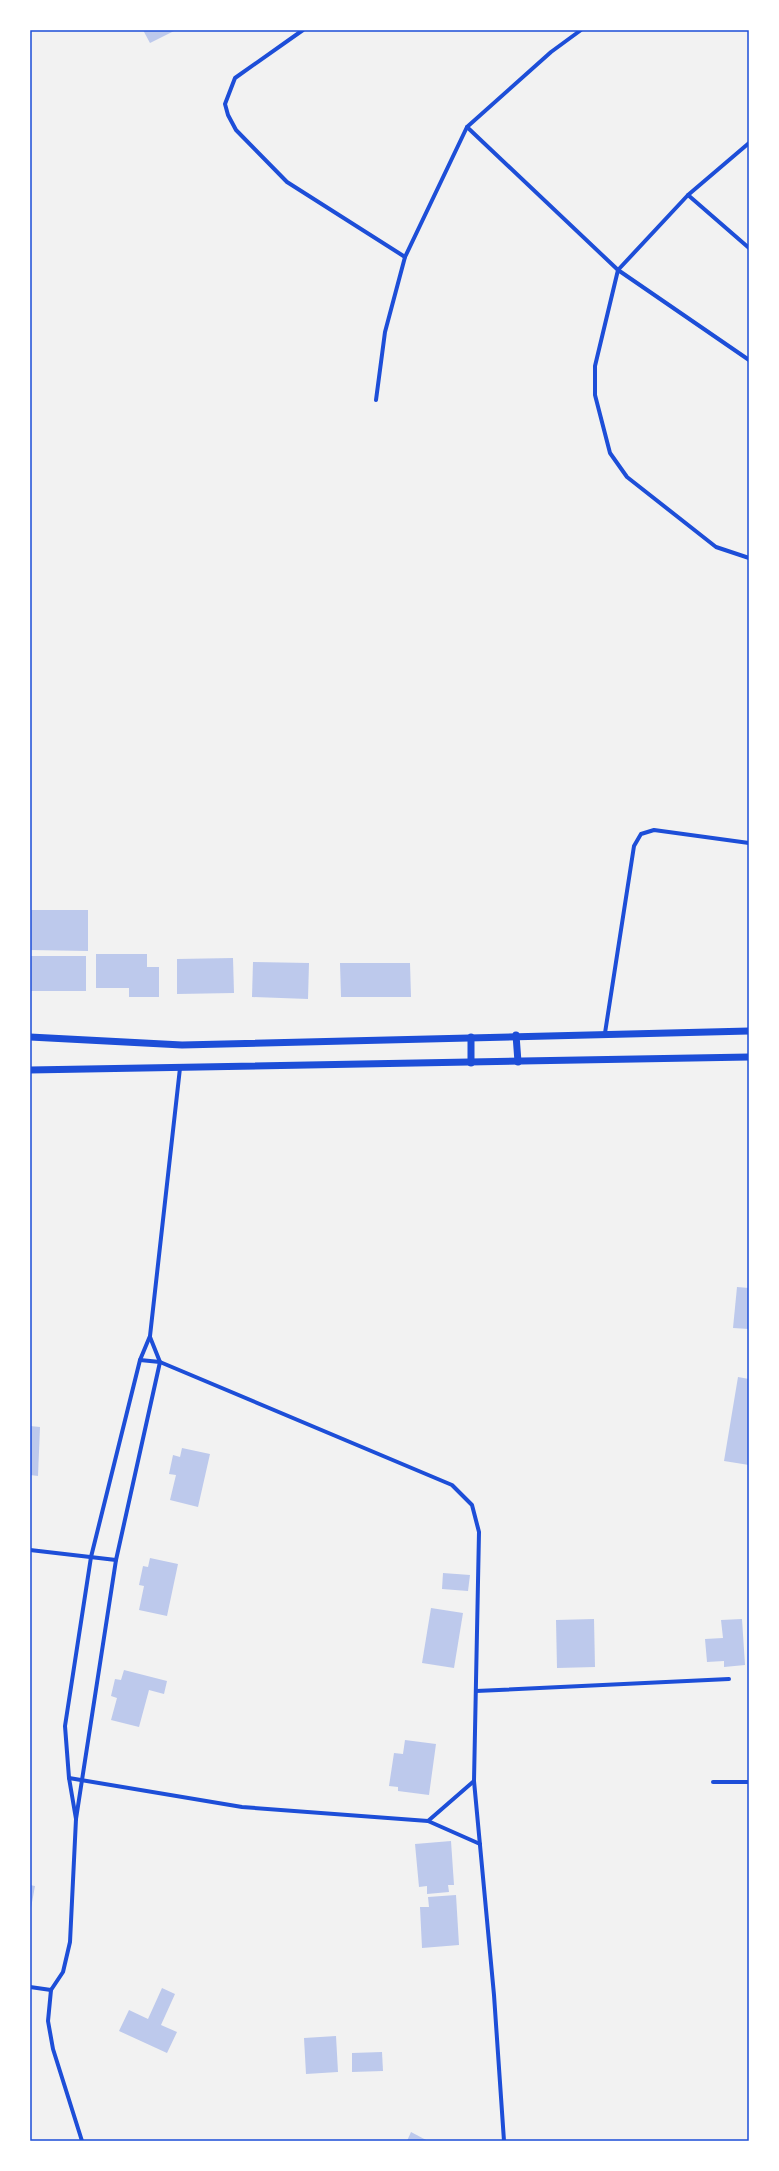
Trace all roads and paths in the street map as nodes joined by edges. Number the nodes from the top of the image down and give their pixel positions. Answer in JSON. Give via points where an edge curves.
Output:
{"nodes":[{"id":1,"x":303,"y":30,"type":"edge"},
{"id":2,"x":581,"y":30,"type":"edge"},
{"id":3,"x":467,"y":127,"type":"junction"},
{"id":4,"x":749,"y":143,"type":"edge"},
{"id":5,"x":688,"y":196,"type":"junction"},
{"id":6,"x":749,"y":248,"type":"edge"},
{"id":7,"x":405,"y":257,"type":"junction"},
{"id":8,"x":618,"y":270,"type":"junction"},
{"id":9,"x":749,"y":360,"type":"edge"},
{"id":10,"x":376,"y":400,"type":"dead end"},
{"id":11,"x":749,"y":558,"type":"edge"},
{"id":12,"x":749,"y":843,"type":"edge"},
{"id":13,"x":749,"y":1031,"type":"edge"},
{"id":14,"x":605,"y":1033,"type":"junction"},
{"id":15,"x":516,"y":1036,"type":"junction"},
{"id":16,"x":30,"y":1037,"type":"edge"},
{"id":17,"x":471,"y":1037,"type":"junction"},
{"id":18,"x":749,"y":1057,"type":"edge"},
{"id":19,"x":518,"y":1062,"type":"junction"},
{"id":20,"x":471,"y":1063,"type":"junction"},
{"id":21,"x":180,"y":1068,"type":"junction"},
{"id":22,"x":30,"y":1070,"type":"edge"},
{"id":23,"x":150,"y":1336,"type":"junction"},
{"id":24,"x":140,"y":1360,"type":"junction"},
{"id":25,"x":160,"y":1362,"type":"junction"},
{"id":26,"x":30,"y":1550,"type":"edge"},
{"id":27,"x":91,"y":1558,"type":"junction"},
{"id":28,"x":116,"y":1560,"type":"junction"},
{"id":29,"x":729,"y":1679,"type":"dead end"},
{"id":30,"x":476,"y":1691,"type":"junction"},
{"id":31,"x":69,"y":1778,"type":"junction"},
{"id":32,"x":82,"y":1780,"type":"junction"},
{"id":33,"x":474,"y":1781,"type":"junction"},
{"id":34,"x":713,"y":1782,"type":"dead end"},
{"id":35,"x":749,"y":1782,"type":"edge"},
{"id":36,"x":76,"y":1819,"type":"junction"},
{"id":37,"x":428,"y":1821,"type":"junction"},
{"id":38,"x":480,"y":1844,"type":"junction"},
{"id":39,"x":30,"y":1987,"type":"edge"},
{"id":40,"x":51,"y":1990,"type":"junction"},
{"id":41,"x":82,"y":2141,"type":"edge"},
{"id":42,"x":504,"y":2141,"type":"edge"}],
"edges":[{"from":1,"to":7,"type":"street","via":[[235,78],[225,104],[228,115],[236,130],[287,182]]},
{"from":2,"to":3,"type":"street","via":[[551,52]]},
{"from":3,"to":7,"type":"street"},
{"from":3,"to":8,"type":"street"},
{"from":4,"to":5,"type":"street"},
{"from":5,"to":6,"type":"street"},
{"from":5,"to":8,"type":"street"},
{"from":7,"to":10,"type":"street","via":[[385,332]]},
{"from":8,"to":9,"type":"street"},
{"from":8,"to":11,"type":"street","via":[[595,366],[596,395],[610,453],[626,478],[716,547]]},
{"from":12,"to":14,"type":"street","via":[[654,830],[642,834],[634,846]]},
{"from":13,"to":14,"type":"street"},
{"from":14,"to":15,"type":"street"},
{"from":15,"to":17,"type":"street"},
{"from":15,"to":19,"type":"street"},
{"from":16,"to":17,"type":"street","via":[[182,1045]]},
{"from":17,"to":20,"type":"street"},
{"from":18,"to":19,"type":"street"},
{"from":19,"to":20,"type":"street"},
{"from":20,"to":21,"type":"street"},
{"from":21,"to":22,"type":"street"},
{"from":21,"to":23,"type":"street"},
{"from":23,"to":24,"type":"street"},
{"from":23,"to":25,"type":"street"},
{"from":24,"to":25,"type":"street"},
{"from":24,"to":27,"type":"street"},
{"from":25,"to":28,"type":"street"},
{"from":25,"to":30,"type":"street","via":[[452,1485],[472,1505],[479,1532]]},
{"from":26,"to":27,"type":"street"},
{"from":27,"to":28,"type":"street"},
{"from":27,"to":31,"type":"street","via":[[65,1726]]},
{"from":28,"to":32,"type":"street"},
{"from":29,"to":30,"type":"street"},
{"from":30,"to":33,"type":"street"},
{"from":31,"to":32,"type":"street"},
{"from":31,"to":36,"type":"street"},
{"from":32,"to":36,"type":"street"},
{"from":32,"to":37,"type":"street","via":[[242,1807]]},
{"from":33,"to":37,"type":"street"},
{"from":33,"to":38,"type":"street"},
{"from":34,"to":35,"type":"street"},
{"from":36,"to":40,"type":"street","via":[[70,1942],[63,1972]]},
{"from":37,"to":38,"type":"street"},
{"from":38,"to":42,"type":"street"},
{"from":39,"to":40,"type":"street"},
{"from":40,"to":41,"type":"street","via":[[48,2021],[53,2050]]}]}
